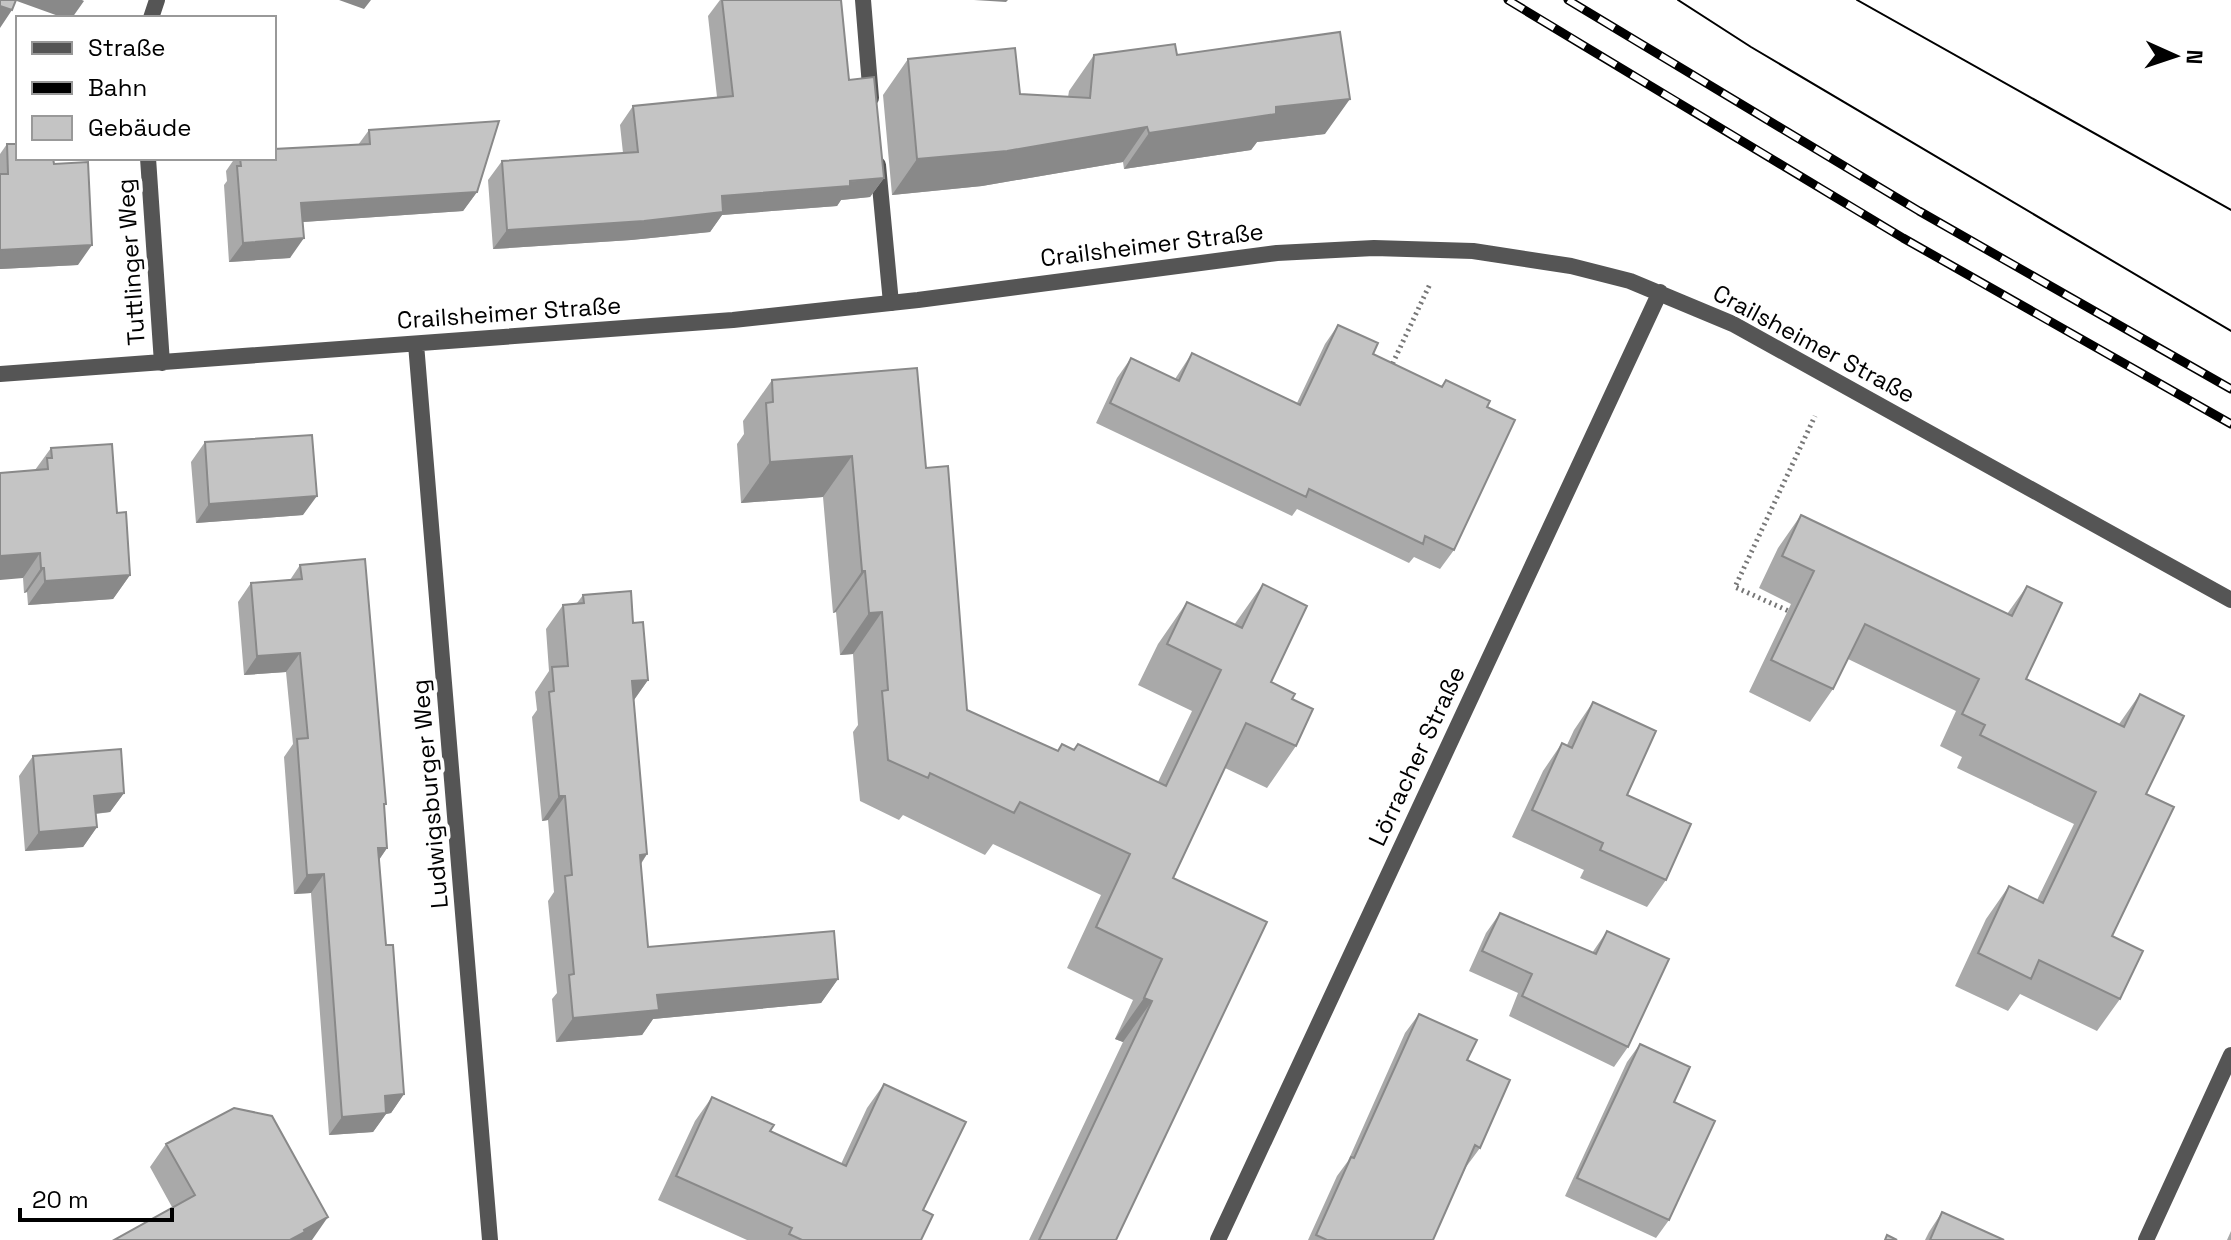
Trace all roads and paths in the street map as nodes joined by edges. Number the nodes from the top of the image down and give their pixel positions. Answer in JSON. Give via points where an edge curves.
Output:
{"nodes":[{"id":1,"x":863,"y":0,"type":"edge"},
{"id":2,"x":873,"y":112,"type":"edge"},
{"id":3,"x":876,"y":144,"type":"edge"},
{"id":4,"x":148,"y":160,"type":"edge"},
{"id":5,"x":1430,"y":284,"type":"dead end"},
{"id":6,"x":1660,"y":292,"type":"junction"},
{"id":7,"x":891,"y":303,"type":"junction"},
{"id":8,"x":416,"y":344,"type":"junction"},
{"id":9,"x":162,"y":363,"type":"junction"},
{"id":10,"x":1390,"y":370,"type":"edge"},
{"id":11,"x":0,"y":374,"type":"edge"},
{"id":12,"x":1815,"y":416,"type":"dead end"},
{"id":13,"x":2231,"y":600,"type":"edge"},
{"id":14,"x":1797,"y":615,"type":"edge"},
{"id":15,"x":2231,"y":1055,"type":"edge"},
{"id":16,"x":490,"y":1240,"type":"edge"},
{"id":17,"x":1218,"y":1240,"type":"edge"},
{"id":18,"x":2146,"y":1240,"type":"edge"}],
"edges":[{"from":1,"to":2,"type":"street"},
{"from":3,"to":7,"type":"street"},
{"from":4,"to":9,"type":"street","name":"Tuttlinger Weg"},
{"from":5,"to":10,"type":"path"},
{"from":6,"to":7,"type":"street","name":"Crailsheimer Straße","via":[[1571,266],[1501,255],[1374,248],[1277,253]]},
{"from":6,"to":13,"type":"street","name":"Crailsheimer Straße","via":[[1733,324]]},
{"from":6,"to":17,"type":"street","name":"Lörracher Straße"},
{"from":7,"to":8,"type":"street","name":"Crailsheimer Straße"},
{"from":8,"to":9,"type":"street","name":"Crailsheimer Straße"},
{"from":8,"to":16,"type":"street","name":"Ludwigsburger Weg"},
{"from":9,"to":11,"type":"street","name":"Crailsheimer Straße"},
{"from":12,"to":14,"type":"path","via":[[1735,587]]},
{"from":15,"to":18,"type":"street"}]}
